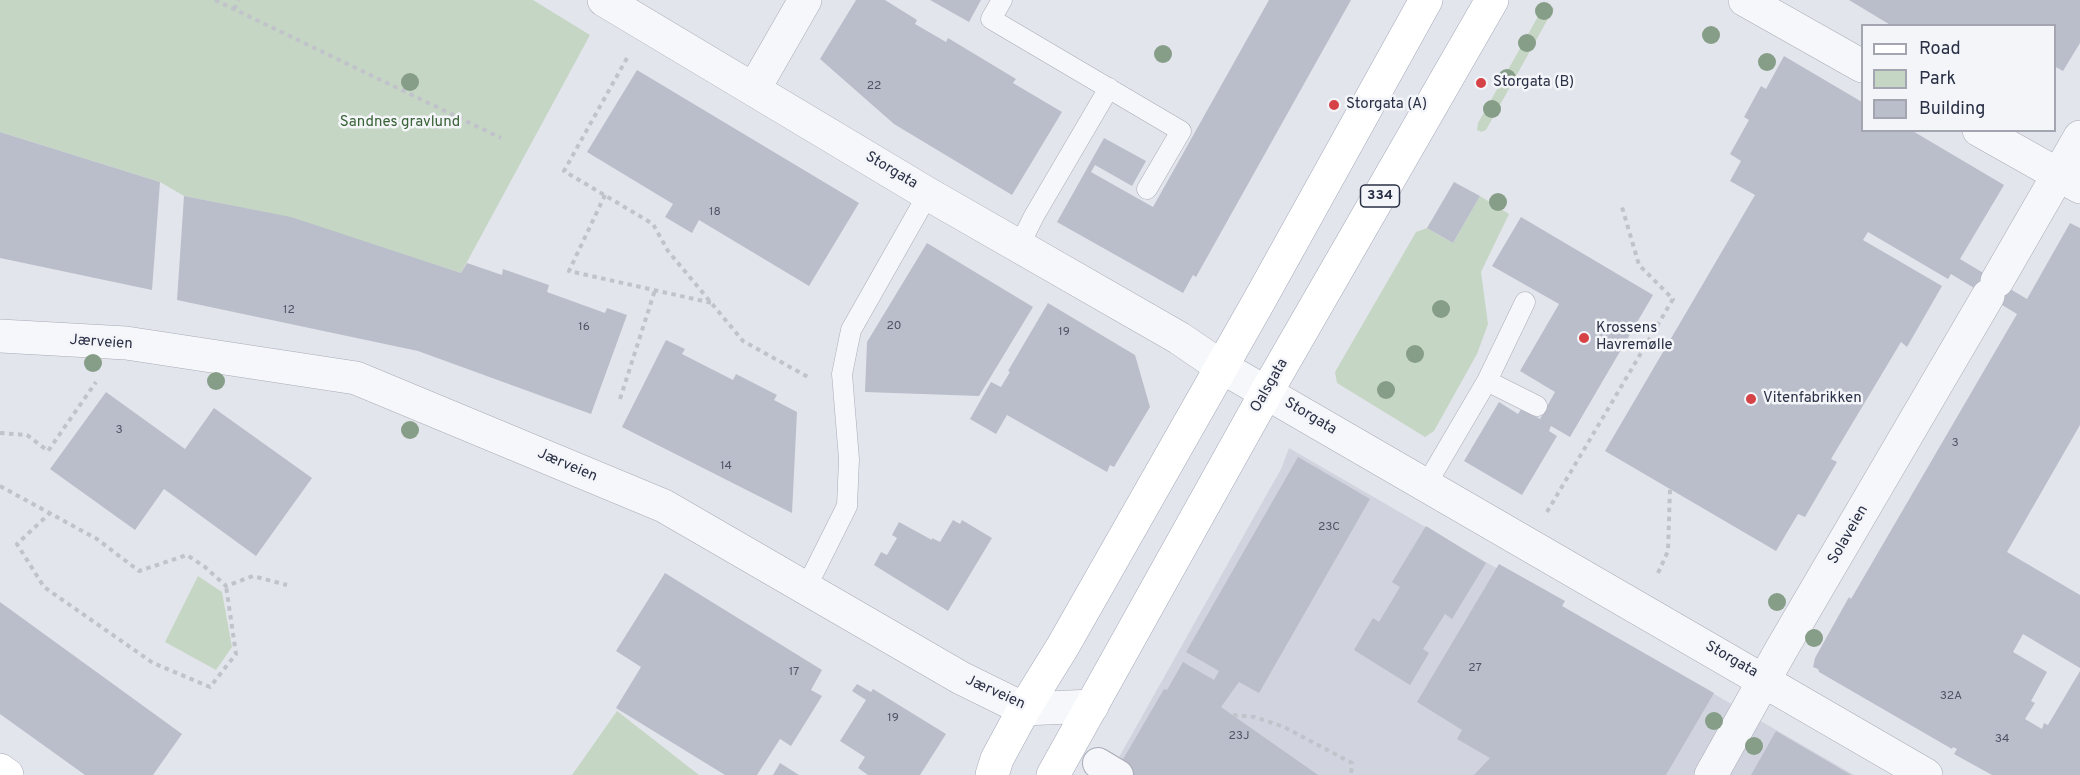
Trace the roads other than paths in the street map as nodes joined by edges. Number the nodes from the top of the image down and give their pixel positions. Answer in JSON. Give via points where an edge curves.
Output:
{"nodes":[{"id":1,"x":604,"y":0,"type":"edge"},
{"id":2,"x":805,"y":0,"type":"edge"},
{"id":3,"x":1002,"y":0,"type":"edge"},
{"id":4,"x":1426,"y":0,"type":"edge"},
{"id":5,"x":1492,"y":0,"type":"edge"},
{"id":6,"x":1745,"y":0,"type":"edge"},
{"id":7,"x":1861,"y":65,"type":"edge"},
{"id":8,"x":1109,"y":88,"type":"junction"},
{"id":9,"x":754,"y":89,"type":"junction"},
{"id":10,"x":1983,"y":132,"type":"edge"},
{"id":11,"x":2080,"y":137,"type":"edge"},
{"id":12,"x":2069,"y":181,"type":"edge"},
{"id":13,"x":1147,"y":189,"type":"dead end"},
{"id":14,"x":928,"y":194,"type":"junction"},
{"id":15,"x":1019,"y":246,"type":"junction"},
{"id":16,"x":1525,"y":302,"type":"dead end"},
{"id":17,"x":0,"y":336,"type":"edge"},
{"id":18,"x":1221,"y":366,"type":"junction"},
{"id":19,"x":1487,"y":381,"type":"junction"},
{"id":20,"x":1267,"y":391,"type":"junction"},
{"id":21,"x":1537,"y":406,"type":"dead end"},
{"id":22,"x":1426,"y":485,"type":"junction"},
{"id":23,"x":806,"y":588,"type":"junction"},
{"id":24,"x":1765,"y":680,"type":"junction"},
{"id":25,"x":1092,"y":706,"type":"junction"},
{"id":26,"x":1024,"y":709,"type":"junction"},
{"id":27,"x":0,"y":770,"type":"edge"},
{"id":28,"x":7,"y":775,"type":"edge"},
{"id":29,"x":992,"y":775,"type":"edge"},
{"id":30,"x":1053,"y":775,"type":"edge"},
{"id":31,"x":1711,"y":775,"type":"edge"},
{"id":32,"x":1926,"y":775,"type":"edge"}],
"edges":[{"from":1,"to":9,"type":"street","name":"Storgata"},
{"from":2,"to":9,"type":"street"},
{"from":3,"to":8,"type":"lane","via":[[991,19]]},
{"from":4,"to":18,"type":"main road"},
{"from":5,"to":20,"type":"main road","name":"Oalsgata","number":"334"},
{"from":6,"to":7,"type":"street"},
{"from":8,"to":13,"type":"lane","via":[[1181,131]]},
{"from":8,"to":15,"type":"lane"},
{"from":9,"to":14,"type":"street","name":"Storgata"},
{"from":10,"to":12,"type":"street"},
{"from":11,"to":12,"type":"street","name":"Solaveien"},
{"from":12,"to":24,"type":"street","name":"Solaveien","via":[[1993,289]]},
{"from":14,"to":15,"type":"street","name":"Storgata"},
{"from":14,"to":23,"type":"lane","via":[[851,330],[842,374],[849,459],[847,506]]},
{"from":15,"to":18,"type":"street","name":"Storgata"},
{"from":16,"to":19,"type":"lane"},
{"from":17,"to":23,"type":"street","name":"Jærveien","via":[[126,343],[356,378],[664,506]]},
{"from":18,"to":20,"type":"street","name":"Storgata"},
{"from":18,"to":26,"type":"main road"},
{"from":19,"to":21,"type":"lane"},
{"from":19,"to":22,"type":"lane"},
{"from":20,"to":22,"type":"street","name":"Storgata"},
{"from":20,"to":25,"type":"main road","name":"Oalsgata","number":"334"},
{"from":22,"to":24,"type":"street","name":"Storgata"},
{"from":23,"to":26,"type":"street","name":"Jærveien","via":[[961,678]]},
{"from":24,"to":31,"type":"street","name":"Solaveien"},
{"from":24,"to":32,"type":"street","name":"Storgata"},
{"from":25,"to":26,"type":"street","name":"Jærveien"},
{"from":25,"to":30,"type":"main road","name":"Oalsgata","number":"334"},
{"from":26,"to":29,"type":"main road"},
{"from":27,"to":28,"type":"main road"}]}
